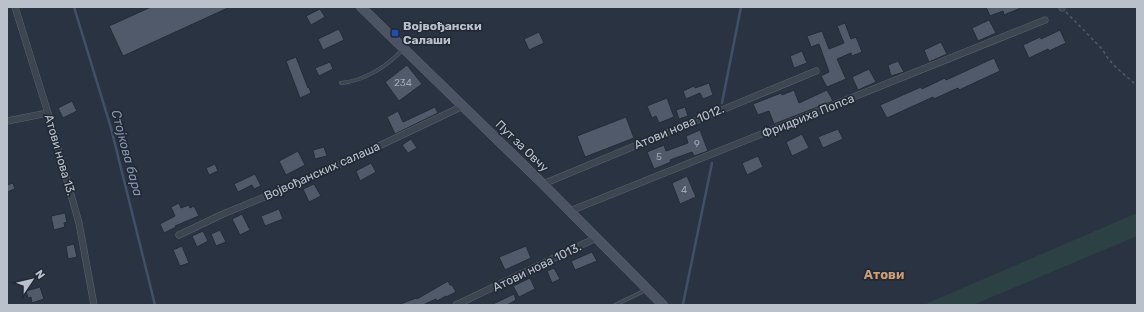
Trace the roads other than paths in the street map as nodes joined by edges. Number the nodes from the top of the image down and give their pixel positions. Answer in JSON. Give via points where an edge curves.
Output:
{"nodes":[{"id":1,"x":15,"y":7,"type":"edge"},
{"id":2,"x":362,"y":7,"type":"edge"},
{"id":3,"x":1045,"y":20,"type":"dead end"},
{"id":4,"x":404,"y":48,"type":"junction"},
{"id":5,"x":816,"y":71,"type":"dead end"},
{"id":6,"x":341,"y":83,"type":"dead end"},
{"id":7,"x":463,"y":106,"type":"junction"},
{"id":8,"x":48,"y":113,"type":"junction"},
{"id":9,"x":7,"y":121,"type":"edge"},
{"id":10,"x":543,"y":184,"type":"junction"},
{"id":11,"x":570,"y":211,"type":"junction"},
{"id":12,"x":179,"y":235,"type":"dead end"},
{"id":13,"x":596,"y":238,"type":"junction"},
{"id":14,"x":648,"y":290,"type":"junction"},
{"id":15,"x":94,"y":305,"type":"edge"},
{"id":16,"x":456,"y":305,"type":"edge"},
{"id":17,"x":615,"y":305,"type":"edge"},
{"id":18,"x":663,"y":305,"type":"edge"}],
"edges":[{"from":1,"to":8,"type":"street","name":"Атови нова 13."},
{"from":2,"to":4,"type":"street","name":"Пут за Овчу"},
{"from":3,"to":11,"type":"street","name":"Фридриха Попса"},
{"from":4,"to":6,"type":"lane","via":[[388,64],[350,82]]},
{"from":4,"to":7,"type":"street","name":"Пут за Овчу"},
{"from":5,"to":10,"type":"street","name":"Атови нова 1012."},
{"from":7,"to":10,"type":"street","name":"Пут за Овчу"},
{"from":7,"to":12,"type":"street","name":"Војвођанских салаша"},
{"from":8,"to":9,"type":"street"},
{"from":8,"to":15,"type":"street","name":"Атови нова 13.","via":[[79,223]]},
{"from":10,"to":11,"type":"street","name":"Пут за Овчу"},
{"from":11,"to":13,"type":"street","name":"Пут за Овчу"},
{"from":13,"to":14,"type":"street","name":"Пут за Овчу"},
{"from":13,"to":16,"type":"street","name":"Атови нова 1013."},
{"from":14,"to":17,"type":"lane"},
{"from":14,"to":18,"type":"street","name":"Пут за Овчу"}]}
